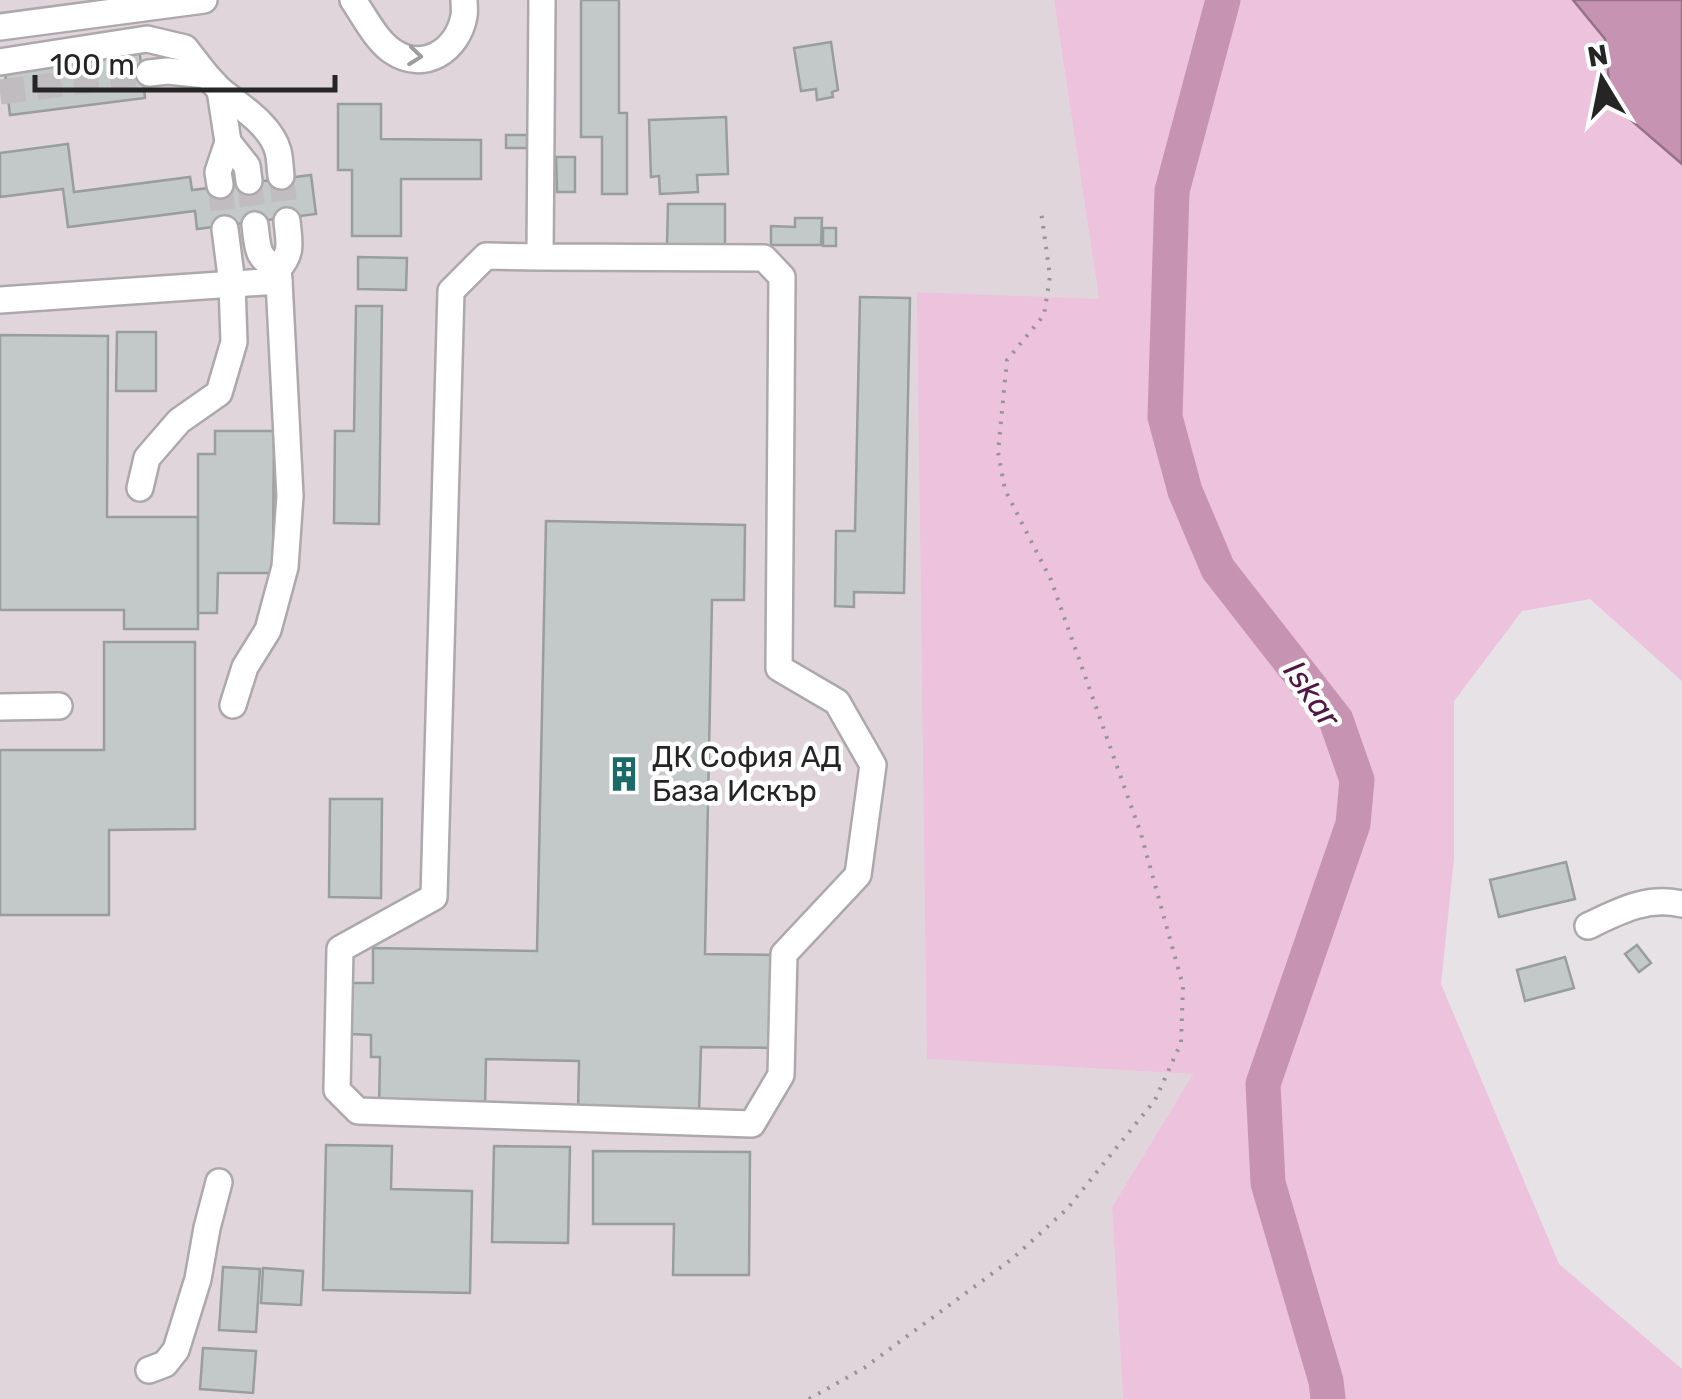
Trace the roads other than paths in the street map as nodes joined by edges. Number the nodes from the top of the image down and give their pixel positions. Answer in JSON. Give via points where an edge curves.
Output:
{"nodes":[{"id":1,"x":204,"y":0,"type":"edge"},
{"id":2,"x":353,"y":0,"type":"edge"},
{"id":3,"x":464,"y":0,"type":"edge"},
{"id":4,"x":542,"y":0,"type":"edge"},
{"id":5,"x":0,"y":27,"type":"edge"},
{"id":6,"x":0,"y":62,"type":"edge"},
{"id":7,"x":149,"y":73,"type":"tunnel mouth"},
{"id":8,"x":213,"y":83,"type":"junction"},
{"id":9,"x":228,"y":142,"type":"junction"},
{"id":10,"x":281,"y":176,"type":"tunnel mouth"},
{"id":11,"x":249,"y":182,"type":"tunnel mouth"},
{"id":12,"x":220,"y":185,"type":"tunnel mouth"},
{"id":13,"x":287,"y":221,"type":"tunnel mouth"},
{"id":14,"x":255,"y":225,"type":"tunnel mouth"},
{"id":15,"x":225,"y":229,"type":"tunnel mouth"},
{"id":16,"x":540,"y":257,"type":"junction"},
{"id":17,"x":279,"y":275,"type":"junction"},
{"id":18,"x":232,"y":284,"type":"junction"},
{"id":19,"x":0,"y":300,"type":"edge"},
{"id":20,"x":140,"y":488,"type":"dead end"},
{"id":21,"x":233,"y":705,"type":"dead end"},
{"id":22,"x":0,"y":706,"type":"edge"},
{"id":23,"x":59,"y":706,"type":"dead end"},
{"id":24,"x":1682,"y":904,"type":"edge"},
{"id":25,"x":1588,"y":926,"type":"dead end"},
{"id":26,"x":219,"y":1182,"type":"dead end"},
{"id":27,"x":149,"y":1370,"type":"dead end"}],
"edges":[{"from":1,"to":5,"type":"street"},
{"from":2,"to":3,"type":"street","one_way":true,"via":[[391,50],[420,60],[450,48]]},
{"from":4,"to":16,"type":"street"},
{"from":6,"to":8,"type":"street","via":[[147,39],[184,48]]},
{"from":7,"to":8,"type":"street","via":[[168,70]]},
{"from":8,"to":9,"type":"street"},
{"from":8,"to":10,"type":"street","via":[[272,136]]},
{"from":9,"to":11,"type":"street","via":[[247,166]]},
{"from":9,"to":12,"type":"street"},
{"from":13,"to":17,"type":"street","via":[[290,246]]},
{"from":14,"to":17,"type":"street","via":[[264,261]]},
{"from":15,"to":18,"type":"street"},
{"from":16,"to":16,"type":"street","via":[[764,258],[782,277],[779,668],[837,702],[872,765],[858,875],[784,954],[781,1075],[752,1124],[358,1110],[338,1090],[340,948],[434,898],[451,290],[486,256]]},
{"from":17,"to":18,"type":"street"},
{"from":17,"to":21,"type":"street","via":[[290,496],[285,568],[268,630],[245,667]]},
{"from":18,"to":19,"type":"street"},
{"from":18,"to":20,"type":"street","via":[[234,342],[219,393],[178,421],[147,458]]},
{"from":22,"to":23,"type":"street"},
{"from":24,"to":25,"type":"street","via":[[1644,902]]},
{"from":26,"to":27,"type":"street","via":[[176,1350]]}]}
